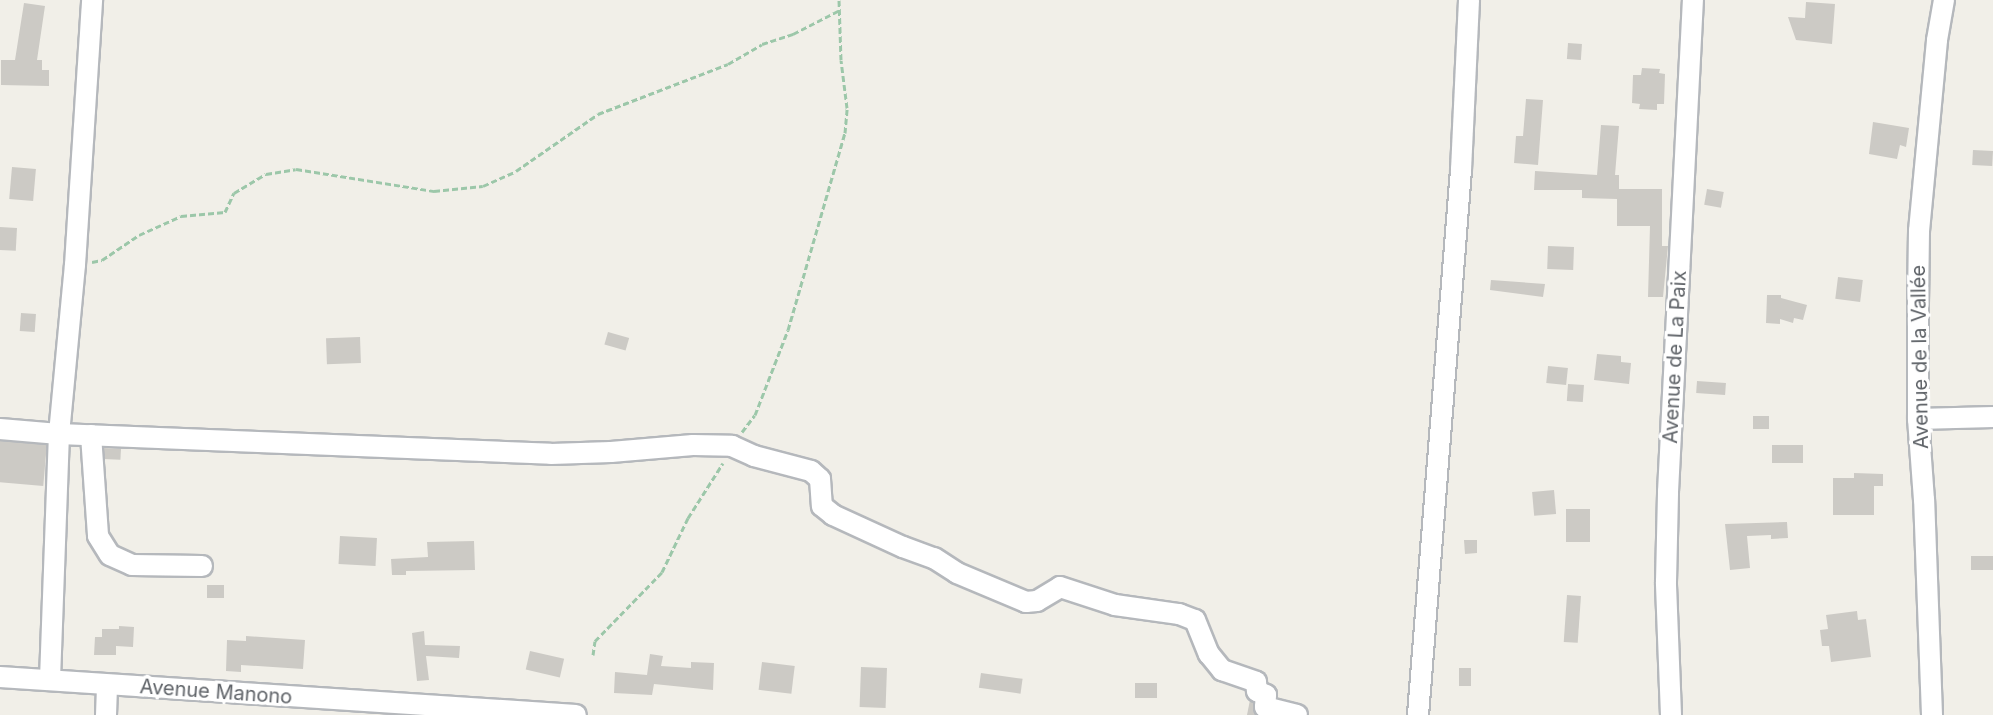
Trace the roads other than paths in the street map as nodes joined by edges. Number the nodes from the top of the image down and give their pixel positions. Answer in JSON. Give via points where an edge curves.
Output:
{"nodes":[{"id":1,"x":92,"y":0,"type":"edge"},
{"id":2,"x":1469,"y":0,"type":"edge"},
{"id":3,"x":1693,"y":0,"type":"edge"},
{"id":4,"x":1944,"y":0,"type":"edge"},
{"id":5,"x":1993,"y":417,"type":"edge"},
{"id":6,"x":1918,"y":419,"type":"junction"},
{"id":7,"x":0,"y":429,"type":"edge"},
{"id":8,"x":59,"y":434,"type":"junction"},
{"id":9,"x":92,"y":435,"type":"junction"},
{"id":10,"x":202,"y":566,"type":"dead end"},
{"id":11,"x":0,"y":677,"type":"edge"},
{"id":12,"x":50,"y":679,"type":"junction"},
{"id":13,"x":107,"y":684,"type":"junction"},
{"id":14,"x":414,"y":710,"type":"edge"},
{"id":15,"x":106,"y":715,"type":"edge"},
{"id":16,"x":576,"y":715,"type":"edge"},
{"id":17,"x":1297,"y":715,"type":"edge"},
{"id":18,"x":1418,"y":715,"type":"edge"},
{"id":19,"x":1671,"y":715,"type":"edge"},
{"id":20,"x":1932,"y":715,"type":"edge"}],
"edges":[{"from":1,"to":8,"type":"street","via":[[75,265]]},
{"from":2,"to":18,"type":"street","via":[[1461,170]]},
{"from":3,"to":19,"type":"street","name":"Avenue de La Paix","via":[[1668,492],[1666,582]]},
{"from":4,"to":6,"type":"street","name":"Avenue de la Vallée","via":[[1920,231]]},
{"from":5,"to":6,"type":"street"},
{"from":6,"to":20,"type":"street","name":"Avenue de la Vallée"},
{"from":7,"to":8,"type":"street"},
{"from":8,"to":9,"type":"street"},
{"from":8,"to":12,"type":"street"},
{"from":9,"to":10,"type":"street","via":[[98,536],[110,555],[132,565]]},
{"from":9,"to":17,"type":"street","via":[[551,454],[732,446],[811,471],[820,478],[822,506],[833,515],[1026,602],[1038,601],[1060,587],[1114,605],[1195,620],[1209,654],[1222,670],[1256,682],[1257,691],[1266,695],[1265,707]]},
{"from":11,"to":12,"type":"street","name":"Avenue Manono"},
{"from":12,"to":13,"type":"street","name":"Avenue Manono"},
{"from":13,"to":14,"type":"street","name":"Avenue Manono"},
{"from":13,"to":15,"type":"street"},
{"from":14,"to":16,"type":"street","name":"Avenue Manono"}]}
